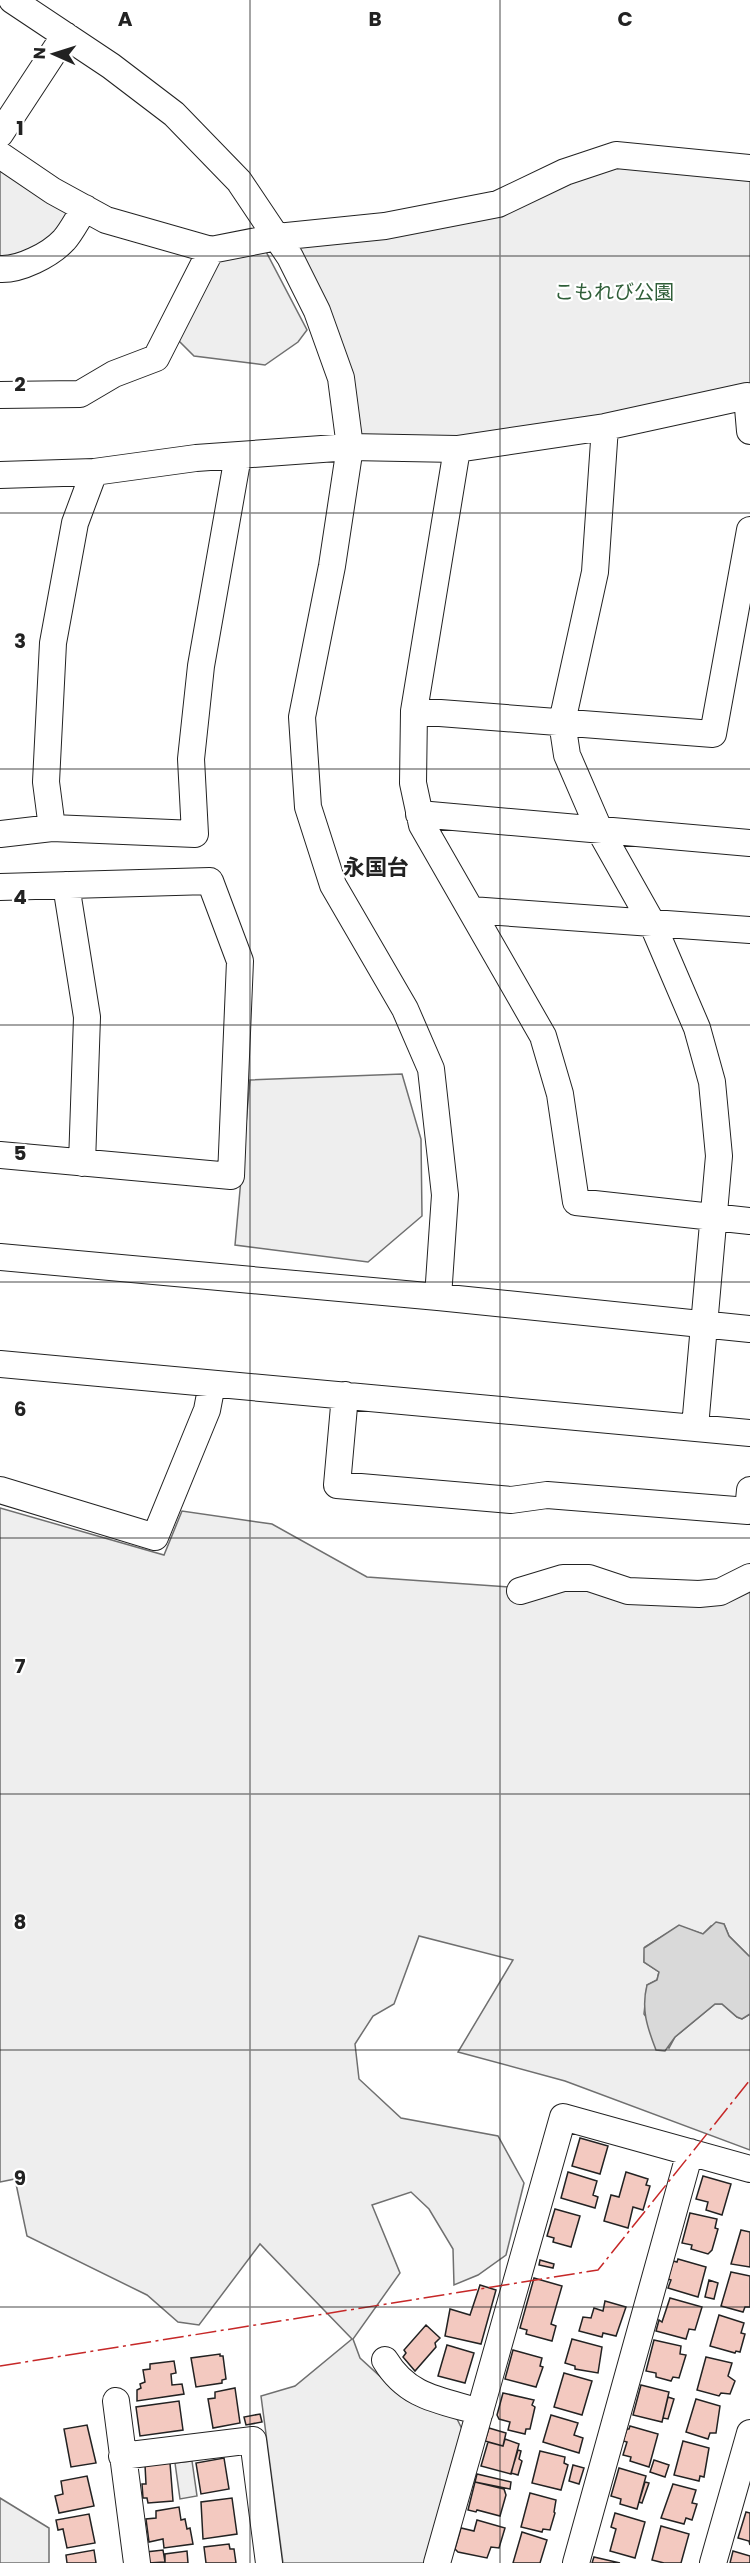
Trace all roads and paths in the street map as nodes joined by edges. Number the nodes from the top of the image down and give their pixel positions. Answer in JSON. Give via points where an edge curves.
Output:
{"nodes":[{"id":1,"x":12,"y":0,"type":"edge"},
{"id":2,"x":64,"y":35,"type":"junction"},
{"id":3,"x":0,"y":134,"type":"edge"},
{"id":4,"x":0,"y":155,"type":"edge"},
{"id":5,"x":750,"y":168,"type":"edge"},
{"id":6,"x":85,"y":208,"type":"junction"},
{"id":7,"x":277,"y":237,"type":"junction"},
{"id":8,"x":211,"y":250,"type":"junction"},
{"id":9,"x":0,"y":269,"type":"edge"},
{"id":10,"x":0,"y":396,"type":"edge"},
{"id":11,"x":605,"y":427,"type":"junction"},
{"id":12,"x":750,"y":430,"type":"edge"},
{"id":13,"x":350,"y":447,"type":"junction"},
{"id":14,"x":457,"y":449,"type":"junction"},
{"id":15,"x":238,"y":456,"type":"junction"},
{"id":16,"x":94,"y":472,"type":"junction"},
{"id":17,"x":0,"y":475,"type":"edge"},
{"id":18,"x":750,"y":530,"type":"edge"},
{"id":19,"x":746,"y":574,"type":"edge"},
{"id":20,"x":414,"y":711,"type":"junction"},
{"id":21,"x":562,"y":722,"type":"junction"},
{"id":22,"x":419,"y":814,"type":"junction"},
{"id":23,"x":52,"y":828,"type":"junction"},
{"id":24,"x":600,"y":829,"type":"junction"},
{"id":25,"x":0,"y":834,"type":"edge"},
{"id":26,"x":750,"y":843,"type":"edge"},
{"id":27,"x":66,"y":885,"type":"junction"},
{"id":28,"x":0,"y":887,"type":"edge"},
{"id":29,"x":471,"y":910,"type":"junction"},
{"id":30,"x":652,"y":923,"type":"junction"},
{"id":31,"x":750,"y":930,"type":"edge"},
{"id":32,"x":0,"y":1155,"type":"edge"},
{"id":33,"x":82,"y":1163,"type":"junction"},
{"id":34,"x":715,"y":1218,"type":"junction"},
{"id":35,"x":750,"y":1221,"type":"edge"},
{"id":36,"x":0,"y":1257,"type":"edge"},
{"id":37,"x":438,"y":1297,"type":"junction"},
{"id":38,"x":703,"y":1324,"type":"junction"},
{"id":39,"x":750,"y":1329,"type":"edge"},
{"id":40,"x":0,"y":1364,"type":"edge"},
{"id":41,"x":212,"y":1384,"type":"junction"},
{"id":42,"x":345,"y":1395,"type":"junction"},
{"id":43,"x":695,"y":1427,"type":"junction"},
{"id":44,"x":750,"y":1433,"type":"edge"},
{"id":45,"x":0,"y":1490,"type":"edge"},
{"id":46,"x":750,"y":1490,"type":"edge"},
{"id":47,"x":750,"y":1577,"type":"edge"},
{"id":48,"x":520,"y":1591,"type":"dead end"},
{"id":49,"x":690,"y":2152,"type":"junction"},
{"id":50,"x":750,"y":2169,"type":"edge"},
{"id":51,"x":385,"y":2360,"type":"dead end"},
{"id":52,"x":116,"y":2401,"type":"dead end"},
{"id":53,"x":480,"y":2412,"type":"junction"},
{"id":54,"x":750,"y":2433,"type":"edge"},
{"id":55,"x":122,"y":2456,"type":"junction"},
{"id":56,"x":137,"y":2563,"type":"edge"},
{"id":57,"x":269,"y":2563,"type":"edge"},
{"id":58,"x":437,"y":2563,"type":"edge"},
{"id":59,"x":576,"y":2563,"type":"edge"},
{"id":60,"x":713,"y":2563,"type":"edge"}],
"edges":[{"from":1,"to":2,"type":"street"},
{"from":2,"to":3,"type":"street"},
{"from":2,"to":7,"type":"street","via":[[174,114],[239,181]]},
{"from":4,"to":6,"type":"street"},
{"from":5,"to":7,"type":"street","via":[[616,155],[565,172],[498,204],[385,226]]},
{"from":6,"to":8,"type":"street","via":[[106,220]]},
{"from":6,"to":9,"type":"street","via":[[63,240],[45,255],[8,270]]},
{"from":7,"to":8,"type":"street"},
{"from":7,"to":13,"type":"street","via":[[317,311],[341,378]]},
{"from":8,"to":10,"type":"street","via":[[156,358],[114,374],[80,394]]},
{"from":11,"to":12,"type":"street","via":[[747,396]]},
{"from":11,"to":14,"type":"street"},
{"from":11,"to":21,"type":"street","via":[[596,572]]},
{"from":13,"to":14,"type":"street"},
{"from":13,"to":15,"type":"street"},
{"from":13,"to":37,"type":"street","via":[[332,566],[302,717],[308,807],[333,885],[405,1009],[431,1069],[444,1195]]},
{"from":14,"to":20,"type":"street"},
{"from":15,"to":16,"type":"street"},
{"from":15,"to":23,"type":"street","via":[[201,666],[191,759],[195,834]]},
{"from":16,"to":17,"type":"street"},
{"from":16,"to":23,"type":"street","via":[[75,523],[53,643],[46,782]]},
{"from":18,"to":19,"type":"street"},
{"from":19,"to":21,"type":"street","via":[[713,734]]},
{"from":20,"to":21,"type":"street"},
{"from":20,"to":22,"type":"street","via":[[413,783]]},
{"from":21,"to":24,"type":"street","via":[[567,755]]},
{"from":22,"to":24,"type":"street"},
{"from":22,"to":29,"type":"street"},
{"from":23,"to":25,"type":"street"},
{"from":24,"to":26,"type":"street"},
{"from":24,"to":30,"type":"street"},
{"from":27,"to":28,"type":"street"},
{"from":27,"to":33,"type":"street","via":[[87,1017]]},
{"from":27,"to":33,"type":"street","via":[[210,881],[240,961],[231,1176]]},
{"from":29,"to":30,"type":"street"},
{"from":29,"to":34,"type":"street","via":[[543,1036],[560,1094],[576,1202]]},
{"from":30,"to":31,"type":"street"},
{"from":30,"to":34,"type":"street","via":[[697,1028],[712,1082],[719,1156]]},
{"from":32,"to":33,"type":"street"},
{"from":34,"to":35,"type":"street"},
{"from":34,"to":38,"type":"street"},
{"from":36,"to":37,"type":"street"},
{"from":37,"to":38,"type":"street"},
{"from":38,"to":39,"type":"street"},
{"from":38,"to":43,"type":"street"},
{"from":40,"to":41,"type":"street"},
{"from":41,"to":42,"type":"street"},
{"from":41,"to":45,"type":"street","via":[[207,1410],[155,1537]]},
{"from":42,"to":43,"type":"street"},
{"from":42,"to":46,"type":"street","via":[[337,1485],[511,1500],[547,1495],[748,1511]]},
{"from":43,"to":44,"type":"street"},
{"from":47,"to":48,"type":"street","via":[[720,1592],[699,1594],[628,1591],[588,1578],[563,1578]]},
{"from":49,"to":50,"type":"street"},
{"from":49,"to":53,"type":"street","via":[[563,2116]]},
{"from":49,"to":59,"type":"street"},
{"from":51,"to":53,"type":"street","via":[[396,2377],[416,2393]]},
{"from":52,"to":55,"type":"street"},
{"from":53,"to":58,"type":"street"},
{"from":54,"to":60,"type":"street"},
{"from":55,"to":56,"type":"street"},
{"from":55,"to":57,"type":"street","via":[[253,2440]]}]}
